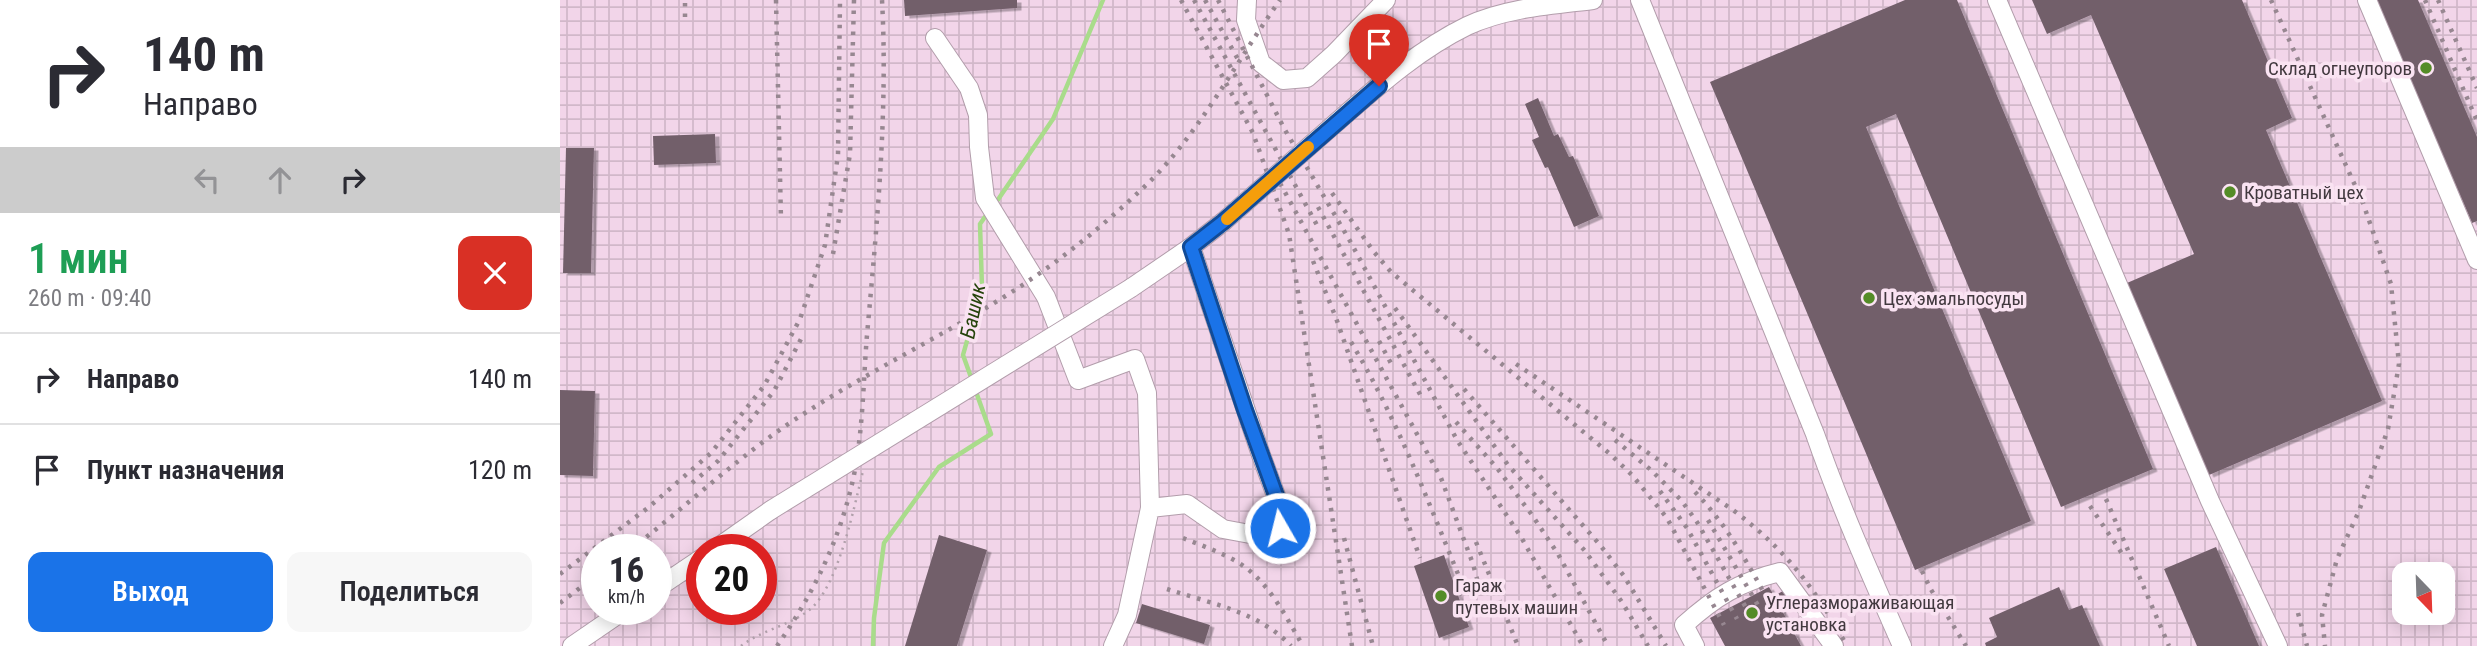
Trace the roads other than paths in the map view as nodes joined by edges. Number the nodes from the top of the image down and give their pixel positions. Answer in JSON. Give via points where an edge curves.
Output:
{"nodes":[{"id":1,"x":1247,"y":0,"type":"edge"},
{"id":2,"x":1386,"y":0,"type":"edge"},
{"id":3,"x":1593,"y":0,"type":"edge"},
{"id":4,"x":1640,"y":0,"type":"edge"},
{"id":5,"x":1997,"y":0,"type":"edge"},
{"id":6,"x":2367,"y":0,"type":"edge"},
{"id":7,"x":935,"y":38,"type":"dead end"},
{"id":8,"x":1191,"y":247,"type":"junction"},
{"id":9,"x":2477,"y":260,"type":"edge"},
{"id":10,"x":1150,"y":508,"type":"junction"},
{"id":11,"x":737,"y":534,"type":"edge"},
{"id":12,"x":603,"y":625,"type":"edge"},
{"id":13,"x":1896,"y":644,"type":"edge"},
{"id":14,"x":572,"y":646,"type":"edge"},
{"id":15,"x":1113,"y":646,"type":"edge"},
{"id":16,"x":1695,"y":646,"type":"edge"},
{"id":17,"x":1834,"y":646,"type":"edge"},
{"id":18,"x":2278,"y":646,"type":"edge"}],
"edges":[{"from":1,"to":2,"type":"lane","via":[[1246,20],[1261,63],[1283,80],[1307,78]]},
{"from":3,"to":8,"type":"lane","bridge":true,"via":[[1527,8],[1469,25],[1399,68]]},
{"from":4,"to":13,"type":"lane"},
{"from":5,"to":18,"type":"lane","via":[[2210,501]]},
{"from":6,"to":9,"type":"lane"},
{"from":7,"to":10,"type":"lane","via":[[969,88],[978,115],[985,198],[1046,297],[1078,380],[1135,359],[1147,393]]},
{"from":8,"to":10,"type":"lane","via":[[1282,512],[1280,528],[1266,537],[1223,529],[1187,504]]},
{"from":8,"to":11,"type":"lane","bridge":true},
{"from":10,"to":15,"type":"lane","via":[[1127,615]]},
{"from":12,"to":14,"type":"lane"},
{"from":16,"to":17,"type":"lane","via":[[1684,625],[1711,600],[1780,572]]}]}
